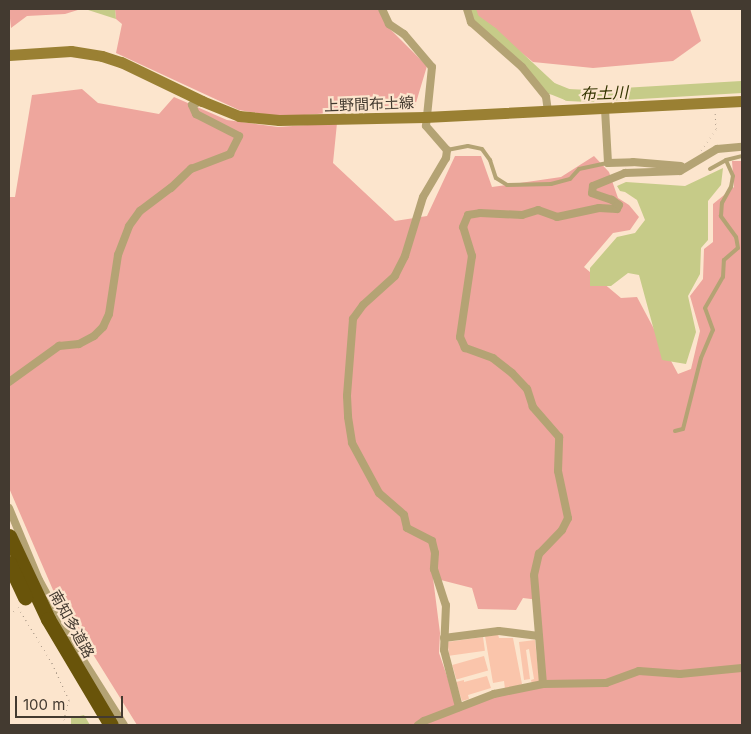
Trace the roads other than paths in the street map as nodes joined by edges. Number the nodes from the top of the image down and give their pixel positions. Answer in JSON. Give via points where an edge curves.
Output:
{"nodes":[{"id":1,"x":382,"y":9,"type":"edge"},
{"id":2,"x":466,"y":9,"type":"edge"},
{"id":3,"x":9,"y":56,"type":"edge"},
{"id":4,"x":202,"y":101,"type":"junction"},
{"id":5,"x":742,"y":101,"type":"edge"},
{"id":6,"x":604,"y":109,"type":"junction"},
{"id":7,"x":548,"y":112,"type":"junction"},
{"id":8,"x":426,"y":117,"type":"junction"},
{"id":9,"x":742,"y":147,"type":"edge"},
{"id":10,"x":446,"y":150,"type":"junction"},
{"id":11,"x":742,"y":156,"type":"edge"},
{"id":12,"x":726,"y":160,"type":"junction"},
{"id":13,"x":608,"y":163,"type":"junction"},
{"id":14,"x":690,"y":164,"type":"junction"},
{"id":15,"x":710,"y":170,"type":"dead end"},
{"id":16,"x":9,"y":382,"type":"edge"},
{"id":17,"x":675,"y":430,"type":"dead end"},
{"id":18,"x":9,"y":508,"type":"edge"},
{"id":19,"x":9,"y":536,"type":"edge"},
{"id":20,"x":9,"y":563,"type":"edge"},
{"id":21,"x":538,"y":636,"type":"junction"},
{"id":22,"x":444,"y":638,"type":"junction"},
{"id":23,"x":742,"y":668,"type":"edge"},
{"id":24,"x":543,"y":684,"type":"junction"},
{"id":25,"x":459,"y":707,"type":"junction"},
{"id":26,"x":100,"y":725,"type":"edge"},
{"id":27,"x":111,"y":725,"type":"edge"},
{"id":28,"x":124,"y":725,"type":"edge"},
{"id":29,"x":418,"y":725,"type":"edge"}],
"edges":[{"from":1,"to":8,"type":"street","via":[[389,24],[404,34],[432,67]]},
{"from":2,"to":7,"type":"street","via":[[471,22],[522,67],[546,97]]},
{"from":3,"to":4,"type":"main road","name":"上野間布土線","via":[[71,51],[102,56],[140,70]]},
{"from":4,"to":8,"type":"main road","name":"上野間布土線","via":[[239,116],[279,120]]},
{"from":4,"to":16,"type":"street","via":[[192,105],[196,114],[239,136],[230,154],[191,168],[140,212],[129,226],[118,255],[104,327],[79,344],[59,346]]},
{"from":5,"to":6,"type":"main road","name":"上野間布土線"},
{"from":6,"to":7,"type":"main road","name":"上野間布土線"},
{"from":6,"to":13,"type":"street"},
{"from":7,"to":8,"type":"main road","name":"上野間布土線"},
{"from":8,"to":10,"type":"street","via":[[426,126]]},
{"from":9,"to":14,"type":"street","via":[[717,149]]},
{"from":10,"to":13,"type":"lane","via":[[468,146],[482,149],[496,178],[507,185],[551,184],[570,179],[579,169]]},
{"from":10,"to":22,"type":"street","via":[[446,158],[423,197],[405,256],[395,276],[363,305],[353,319],[347,396],[352,444],[379,493],[404,515],[407,528],[432,541],[434,569],[446,605]]},
{"from":11,"to":12,"type":"lane"},
{"from":12,"to":15,"type":"lane"},
{"from":12,"to":17,"type":"lane","via":[[733,176],[722,203],[721,216],[736,237],[738,248],[724,260],[724,277],[705,308],[714,330],[701,358],[683,429]]},
{"from":13,"to":14,"type":"street","via":[[678,167]]},
{"from":14,"to":21,"type":"street","via":[[680,171],[625,173],[594,186],[592,193],[612,200],[619,205],[617,209],[599,208],[558,217],[538,210],[522,215],[480,212],[468,215],[463,226],[472,256],[460,337],[465,348],[493,358],[512,373],[527,389],[533,407],[559,437],[558,471],[568,518],[562,530],[539,554],[534,575]]},
{"from":18,"to":28,"type":"street","via":[[39,580],[81,657]]},
{"from":19,"to":27,"type":"highway","name":"南知多道路","via":[[48,619]]},
{"from":20,"to":26,"type":"highway","name":"南知多道路","via":[[39,623]]},
{"from":21,"to":22,"type":"street","via":[[499,631]]},
{"from":21,"to":24,"type":"street"},
{"from":22,"to":25,"type":"street","via":[[444,650]]},
{"from":23,"to":24,"type":"street","via":[[680,674],[639,671],[606,683]]},
{"from":24,"to":25,"type":"street","via":[[494,694]]},
{"from":25,"to":29,"type":"street"}]}
